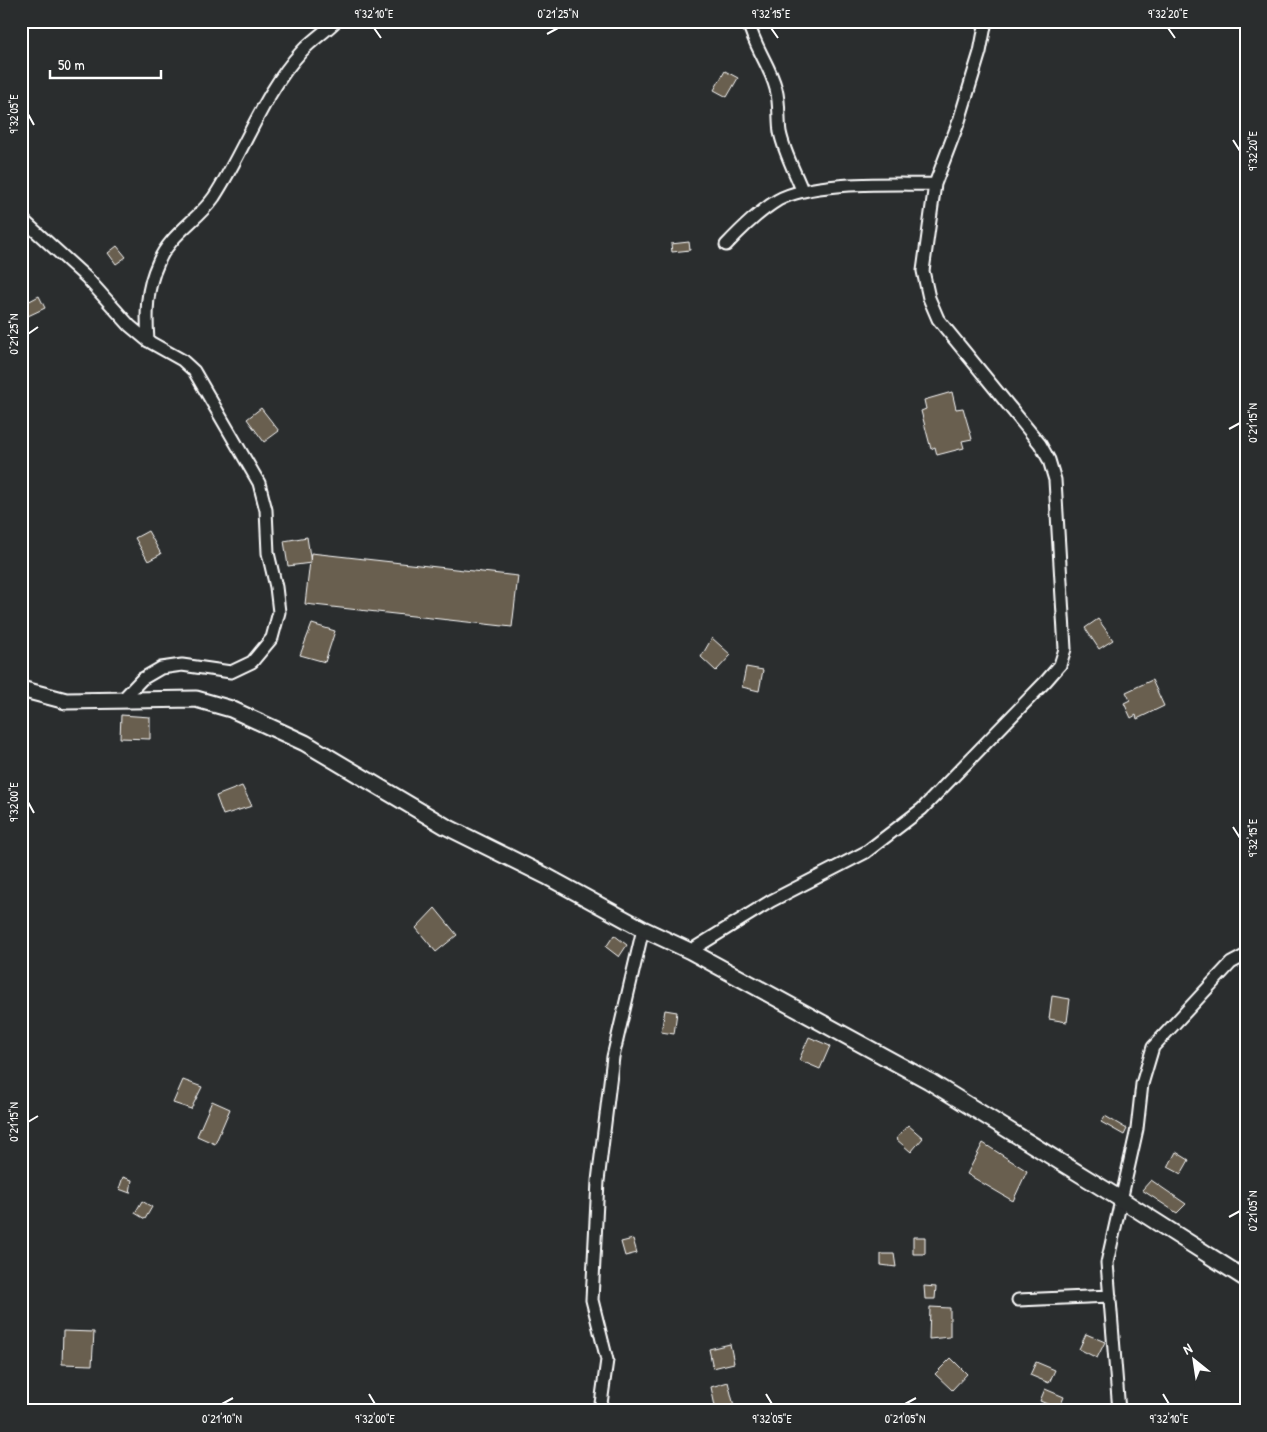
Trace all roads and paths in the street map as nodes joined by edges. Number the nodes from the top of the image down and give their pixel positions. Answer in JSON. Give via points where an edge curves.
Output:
{"nodes":[{"id":1,"x":336,"y":21,"type":"edge"},
{"id":2,"x":748,"y":21,"type":"edge"},
{"id":3,"x":986,"y":21,"type":"edge"},
{"id":4,"x":935,"y":184,"type":"junction"},
{"id":5,"x":802,"y":190,"type":"junction"},
{"id":6,"x":21,"y":218,"type":"edge"},
{"id":7,"x":726,"y":245,"type":"dead end"},
{"id":8,"x":148,"y":340,"type":"junction"},
{"id":9,"x":21,"y":689,"type":"edge"},
{"id":10,"x":121,"y":701,"type":"junction"},
{"id":11,"x":643,"y":929,"type":"junction"},
{"id":12,"x":690,"y":951,"type":"junction"},
{"id":13,"x":1246,"y":955,"type":"edge"},
{"id":14,"x":1122,"y":1200,"type":"junction"},
{"id":15,"x":1246,"y":1279,"type":"edge"},
{"id":16,"x":1110,"y":1296,"type":"junction"},
{"id":17,"x":1018,"y":1300,"type":"dead end"},
{"id":18,"x":600,"y":1411,"type":"edge"},
{"id":19,"x":1119,"y":1411,"type":"edge"}],
"edges":[{"from":1,"to":8,"type":"street","via":[[301,52],[282,78],[212,199],[178,232],[158,261],[148,288]]},
{"from":2,"to":5,"type":"street","via":[[753,41],[776,88],[780,132]]},
{"from":3,"to":4,"type":"street","via":[[961,113]]},
{"from":4,"to":5,"type":"street"},
{"from":4,"to":12,"type":"street","via":[[923,271],[929,298],[938,318],[1040,444],[1055,480],[1065,649],[1060,665],[903,826],[866,852],[772,901]]},
{"from":5,"to":7,"type":"street","via":[[753,217]]},
{"from":6,"to":8,"type":"street"},
{"from":8,"to":10,"type":"street","via":[[194,371],[259,483],[266,510],[268,553],[279,612],[272,638],[252,662],[231,672],[182,665],[161,668],[142,679]]},
{"from":9,"to":10,"type":"street","via":[[66,701]]},
{"from":10,"to":11,"type":"street","via":[[196,699],[231,709],[305,743],[445,826]]},
{"from":11,"to":12,"type":"street"},
{"from":11,"to":18,"type":"street","via":[[613,1057],[598,1181],[592,1300],[607,1360]]},
{"from":12,"to":14,"type":"street","via":[[929,1081]]},
{"from":13,"to":14,"type":"street","via":[[1231,963],[1153,1048],[1142,1084],[1137,1129]]},
{"from":14,"to":15,"type":"street"},
{"from":14,"to":16,"type":"street","via":[[1107,1263]]},
{"from":16,"to":17,"type":"street"},
{"from":16,"to":19,"type":"street"}]}
